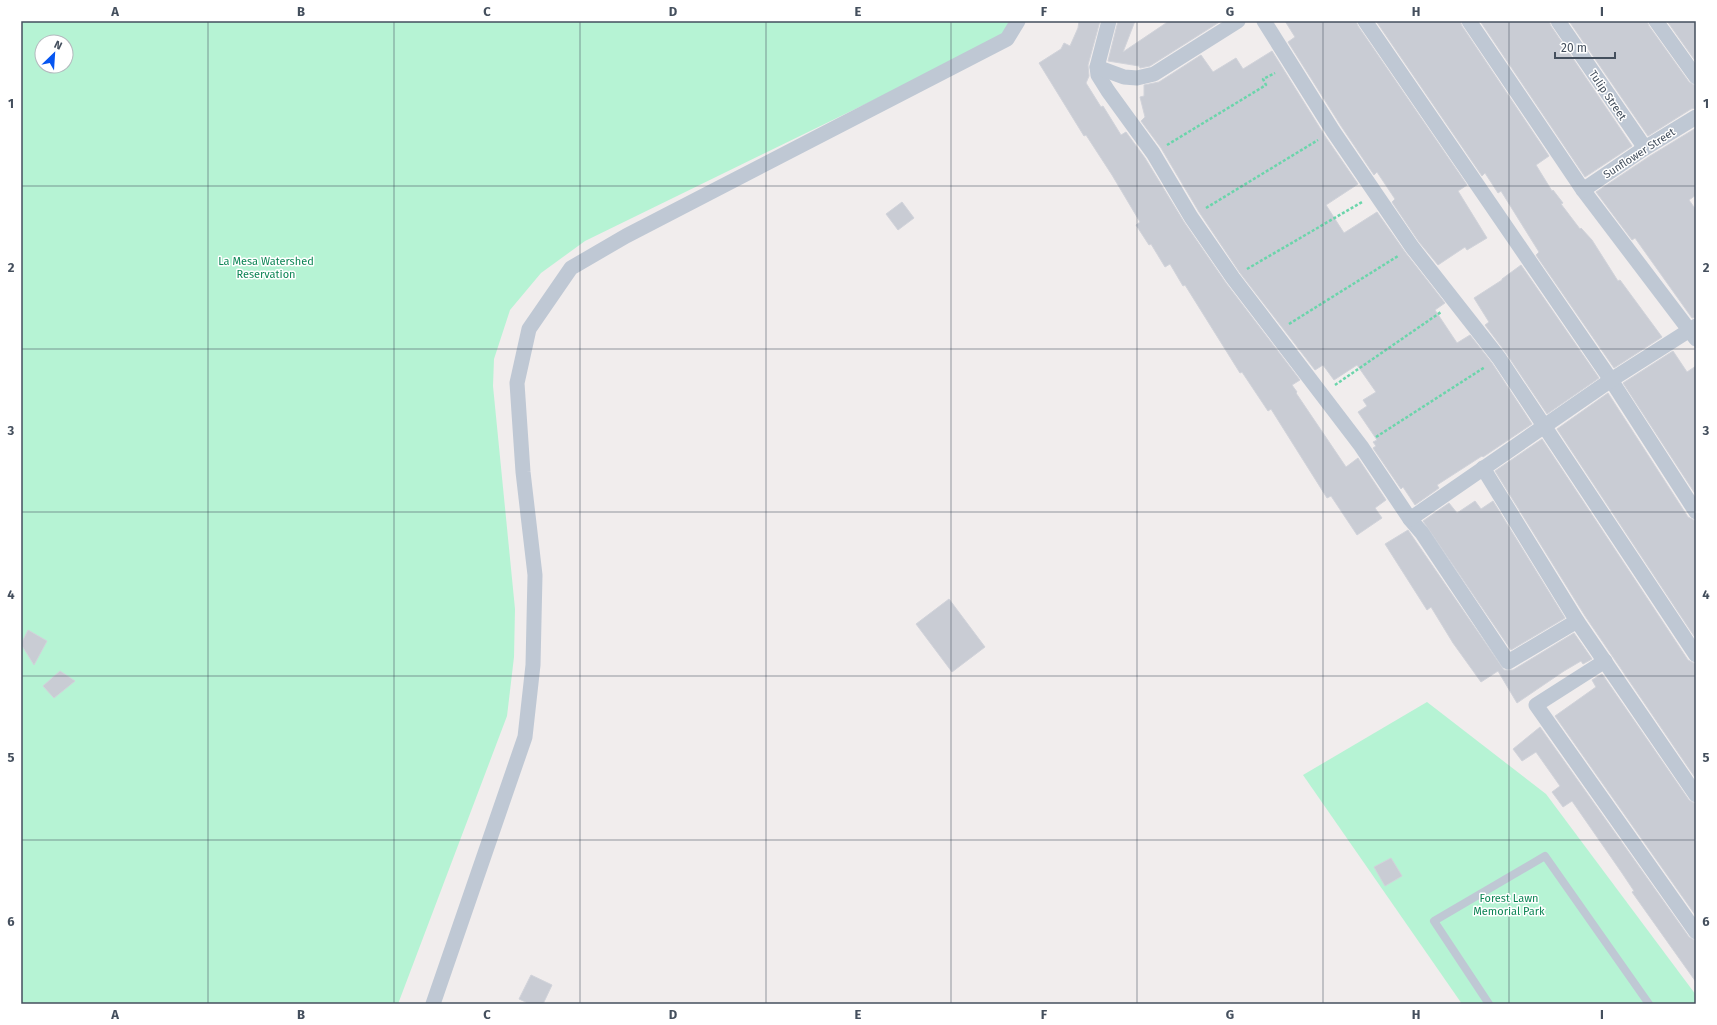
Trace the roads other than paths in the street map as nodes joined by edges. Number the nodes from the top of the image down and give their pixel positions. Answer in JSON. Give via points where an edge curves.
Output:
{"nodes":[{"id":1,"x":1018,"y":21,"type":"edge"},
{"id":2,"x":1109,"y":21,"type":"edge"},
{"id":3,"x":1238,"y":21,"type":"edge"},
{"id":4,"x":1264,"y":21,"type":"edge"},
{"id":5,"x":1365,"y":21,"type":"edge"},
{"id":6,"x":1469,"y":21,"type":"edge"},
{"id":7,"x":1558,"y":21,"type":"edge"},
{"id":8,"x":1656,"y":21,"type":"edge"},
{"id":9,"x":1097,"y":67,"type":"junction"},
{"id":10,"x":1696,"y":77,"type":"edge"},
{"id":11,"x":1696,"y":117,"type":"edge"},
{"id":12,"x":1645,"y":148,"type":"junction"},
{"id":13,"x":1583,"y":190,"type":"junction"},
{"id":14,"x":1694,"y":332,"type":"edge"},
{"id":15,"x":1611,"y":380,"type":"junction"},
{"id":16,"x":1545,"y":426,"type":"junction"},
{"id":17,"x":1483,"y":468,"type":"junction"},
{"id":18,"x":1696,"y":512,"type":"edge"},
{"id":19,"x":1410,"y":519,"type":"junction"},
{"id":20,"x":1577,"y":621,"type":"junction"},
{"id":21,"x":1696,"y":655,"type":"edge"},
{"id":22,"x":1605,"y":661,"type":"junction"},
{"id":23,"x":1696,"y":795,"type":"edge"},
{"id":24,"x":1696,"y":932,"type":"edge"},
{"id":25,"x":433,"y":1004,"type":"edge"},
{"id":26,"x":1489,"y":1004,"type":"edge"},
{"id":27,"x":1649,"y":1004,"type":"edge"}],
"edges":[{"from":1,"to":25,"type":"street","via":[[1008,38],[626,236],[571,268],[529,329],[517,383],[523,472],[535,575],[533,665],[525,738]]},
{"from":2,"to":9,"type":"street"},
{"from":3,"to":9,"type":"street","via":[[1154,74],[1137,78],[1124,77]]},
{"from":4,"to":16,"type":"street","via":[[1412,247],[1499,358]]},
{"from":5,"to":15,"type":"street"},
{"from":6,"to":13,"type":"street"},
{"from":7,"to":12,"type":"street","name":"Tulip Street"},
{"from":8,"to":10,"type":"street"},
{"from":9,"to":19,"type":"street","via":[[1098,75],[1108,91],[1153,153],[1191,217],[1233,278],[1361,446]]},
{"from":11,"to":12,"type":"street","name":"Sunflower Street"},
{"from":12,"to":13,"type":"street","name":"Sunflower Street"},
{"from":13,"to":14,"type":"street"},
{"from":14,"to":15,"type":"street"},
{"from":15,"to":16,"type":"street"},
{"from":15,"to":18,"type":"street"},
{"from":16,"to":17,"type":"street"},
{"from":16,"to":21,"type":"street"},
{"from":17,"to":19,"type":"street"},
{"from":17,"to":20,"type":"street"},
{"from":19,"to":20,"type":"street","via":[[1508,662]]},
{"from":20,"to":22,"type":"street"},
{"from":22,"to":23,"type":"street"},
{"from":22,"to":24,"type":"street","via":[[1536,705]]},
{"from":26,"to":27,"type":"lane","via":[[1434,922],[1544,856]]}]}
